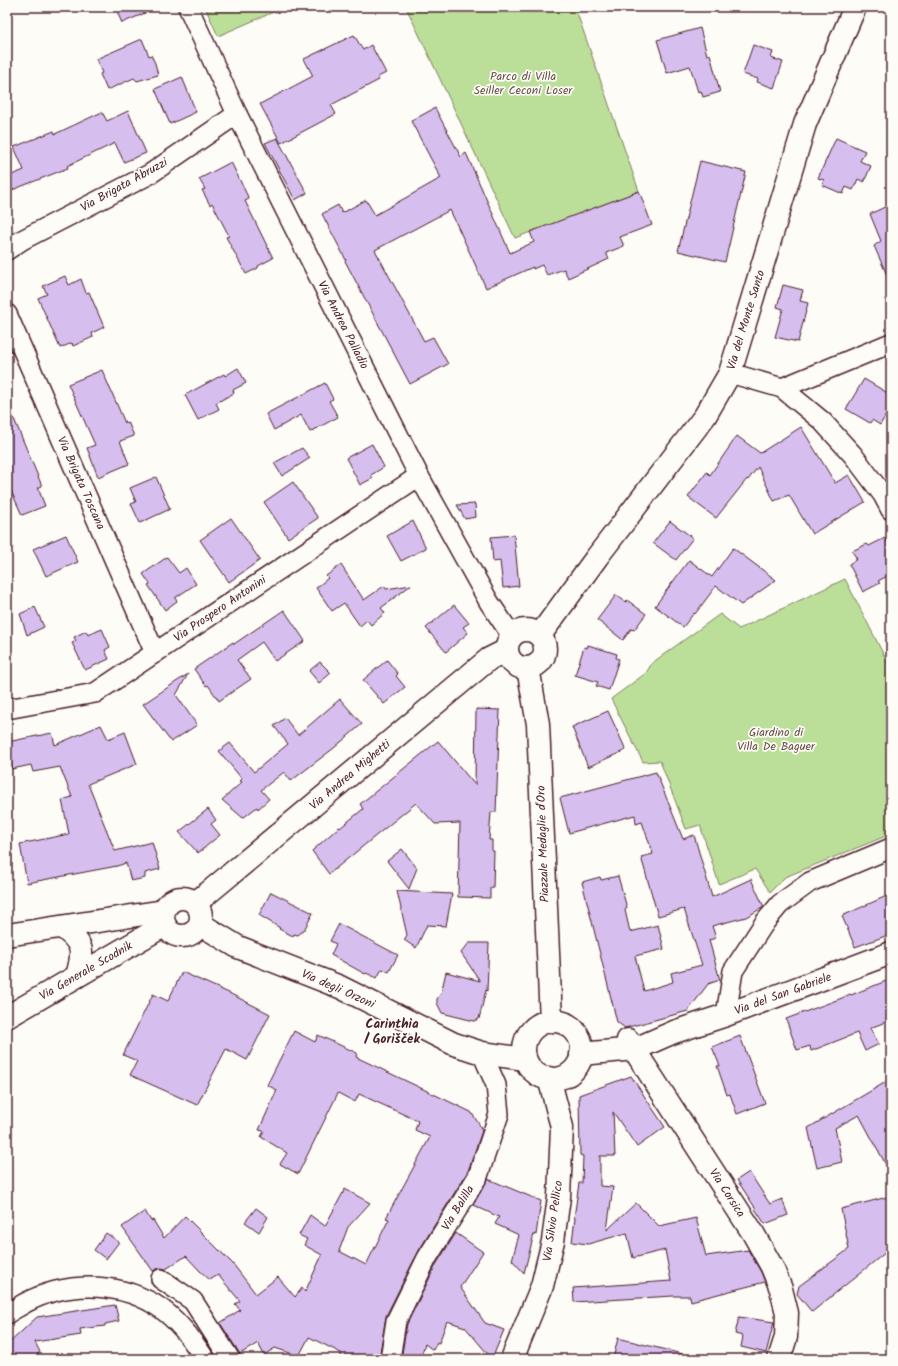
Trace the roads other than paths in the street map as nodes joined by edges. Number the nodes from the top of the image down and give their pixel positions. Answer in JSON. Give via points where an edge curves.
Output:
{"nodes":[{"id":1,"x":188,"y":7,"type":"edge"},
{"id":2,"x":855,"y":7,"type":"edge"},
{"id":3,"x":237,"y":114,"type":"junction"},
{"id":4,"x":7,"y":250,"type":"edge"},
{"id":5,"x":7,"y":314,"type":"edge"},
{"id":6,"x":891,"y":343,"type":"edge"},
{"id":7,"x":730,"y":373,"type":"junction"},
{"id":8,"x":782,"y":388,"type":"junction"},
{"id":9,"x":419,"y":476,"type":"junction"},
{"id":10,"x":891,"y":510,"type":"edge"},
{"id":11,"x":540,"y":635,"type":"junction"},
{"id":12,"x":509,"y":643,"type":"junction"},
{"id":13,"x":155,"y":653,"type":"junction"},
{"id":14,"x":528,"y":668,"type":"junction"},
{"id":15,"x":7,"y":709,"type":"edge"},
{"id":16,"x":891,"y":848,"type":"edge"},
{"id":17,"x":195,"y":903,"type":"junction"},
{"id":18,"x":164,"y":918,"type":"junction"},
{"id":19,"x":200,"y":924,"type":"junction"},
{"id":20,"x":62,"y":927,"type":"junction"},
{"id":21,"x":7,"y":935,"type":"edge"},
{"id":22,"x":891,"y":953,"type":"edge"},
{"id":23,"x":77,"y":976,"type":"junction"},
{"id":24,"x":726,"y":1015,"type":"junction"},
{"id":25,"x":7,"y":1017,"type":"edge"},
{"id":26,"x":551,"y":1021,"type":"junction"},
{"id":27,"x":631,"y":1045,"type":"junction"},
{"id":28,"x":581,"y":1050,"type":"junction"},
{"id":29,"x":482,"y":1053,"type":"junction"},
{"id":30,"x":525,"y":1059,"type":"junction"},
{"id":31,"x":549,"y":1078,"type":"junction"},
{"id":32,"x":161,"y":1279,"type":"dead end"},
{"id":33,"x":7,"y":1314,"type":"edge"},
{"id":34,"x":205,"y":1359,"type":"edge"},
{"id":35,"x":230,"y":1359,"type":"edge"},
{"id":36,"x":390,"y":1359,"type":"edge"},
{"id":37,"x":512,"y":1359,"type":"edge"},
{"id":38,"x":779,"y":1359,"type":"edge"}],
"edges":[{"from":1,"to":3,"type":"street","name":"Via Andrea Palladio"},
{"from":2,"to":7,"type":"main road","name":"Via del Monte Santo","via":[[805,124]]},
{"from":3,"to":4,"type":"street","name":"Via Brigata Abruzzi","via":[[150,174]]},
{"from":3,"to":9,"type":"street","name":"Via Andrea Palladio"},
{"from":5,"to":13,"type":"street","name":"Via Brigata Toscana"},
{"from":6,"to":8,"type":"street"},
{"from":7,"to":8,"type":"street"},
{"from":7,"to":11,"type":"main road","name":"Via del Monte Santo","via":[[705,416]]},
{"from":8,"to":10,"type":"street","via":[[822,421],[853,455]]},
{"from":9,"to":12,"type":"street","name":"Via Andrea Palladio"},
{"from":9,"to":13,"type":"street","name":"Via Prospero Antonini"},
{"from":11,"to":12,"type":"main road","via":[[533,631],[517,631]]},
{"from":11,"to":14,"type":"main road","via":[[546,648],[544,656],[541,662]]},
{"from":12,"to":14,"type":"main road","via":[[509,657],[514,664],[520,668]]},
{"from":12,"to":17,"type":"main road","name":"Via Andrea Mighetti"},
{"from":13,"to":15,"type":"street","name":"Via Prospero Antonini","via":[[95,693]]},
{"from":14,"to":26,"type":"main road","name":"Piazzale Medaglie d'Oro","via":[[538,724]]},
{"from":16,"to":24,"type":"street","via":[[810,882],[780,904],[733,971]]},
{"from":17,"to":18,"type":"main road","via":[[181,897],[173,899],[167,904]]},
{"from":17,"to":19,"type":"main road","via":[[201,916]]},
{"from":18,"to":19,"type":"main road","via":[[169,931],[175,936],[190,934]]},
{"from":18,"to":20,"type":"main road"},
{"from":18,"to":23,"type":"main road","name":"Via Generale Scodnik"},
{"from":19,"to":29,"type":"main road","name":"Via degli Orzoni","via":[[238,947],[340,987],[454,1044]]},
{"from":20,"to":21,"type":"main road"},
{"from":20,"to":23,"type":"main road","via":[[75,936],[81,948]]},
{"from":22,"to":24,"type":"main road","name":"Via del San Gabriele"},
{"from":23,"to":25,"type":"main road","name":"Via Generale Scodnik"},
{"from":24,"to":27,"type":"main road","name":"Via del San Gabriele"},
{"from":26,"to":28,"type":"main road","via":[[567,1025],[574,1030],[579,1037]]},
{"from":26,"to":30,"type":"main road","via":[[531,1031],[524,1044]]},
{"from":27,"to":28,"type":"main road","name":"Via del San Gabriele"},
{"from":27,"to":38,"type":"main road","name":"Via Corsica","via":[[753,1233],[772,1267],[787,1313],[786,1337]]},
{"from":28,"to":31,"type":"main road","via":[[579,1063],[570,1073],[558,1079]]},
{"from":29,"to":30,"type":"main road","name":"Via degli Orzoni"},
{"from":29,"to":36,"type":"street","name":"Via Balilla","via":[[496,1084],[499,1114],[478,1176],[427,1258],[396,1321]]},
{"from":30,"to":31,"type":"main road","via":[[534,1072]]},
{"from":31,"to":37,"type":"main road","name":"Via Silvio Pellico","via":[[562,1127],[559,1197],[553,1241],[542,1286]]},
{"from":32,"to":35,"type":"street","via":[[193,1300]]},
{"from":33,"to":34,"type":"street","via":[[31,1300],[57,1290],[81,1287],[107,1288],[132,1294],[154,1304],[179,1324]]}]}
